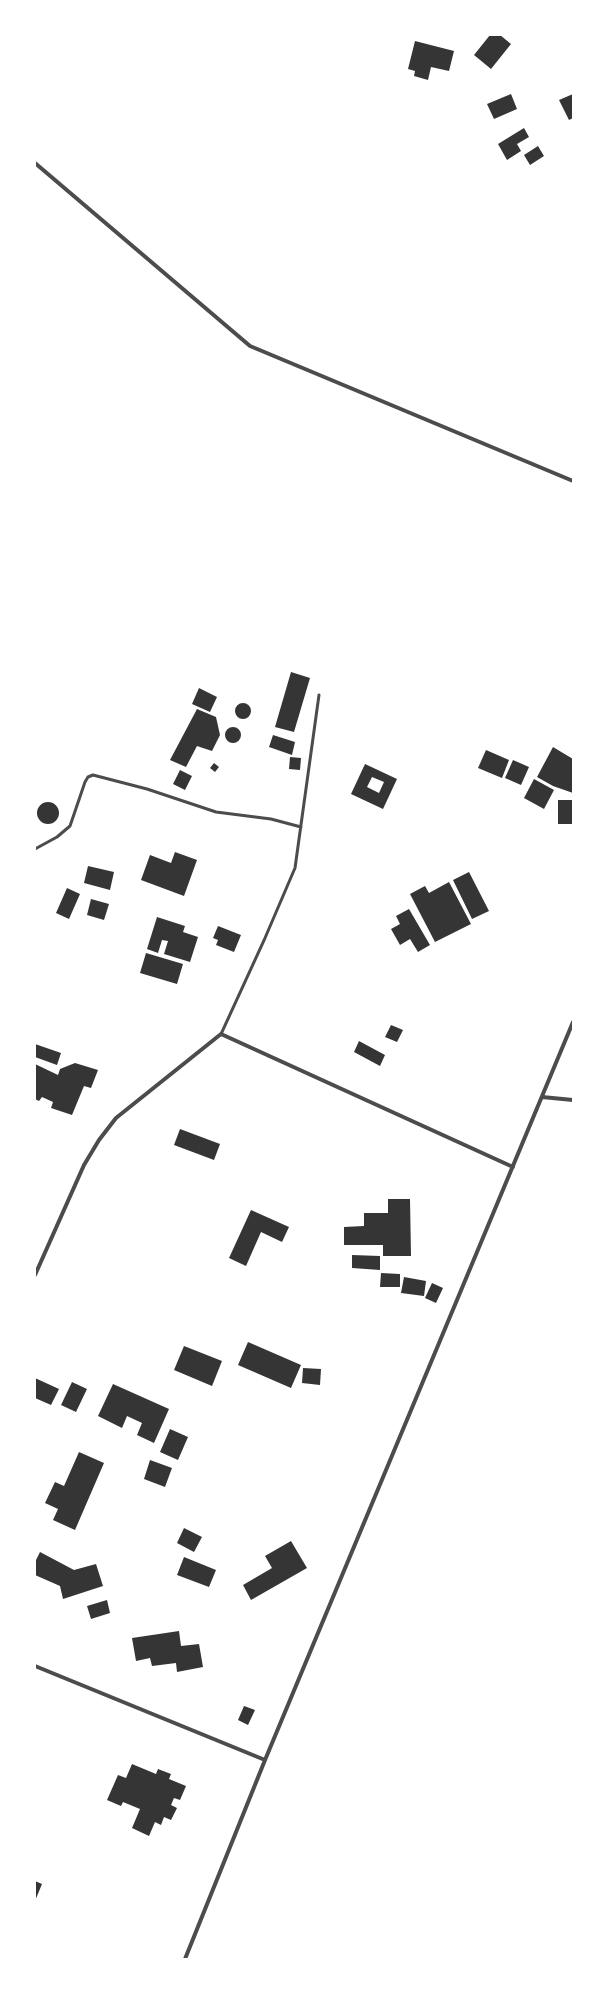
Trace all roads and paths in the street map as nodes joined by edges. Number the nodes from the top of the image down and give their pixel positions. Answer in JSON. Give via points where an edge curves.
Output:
{"nodes":[{"id":1,"x":35,"y":163,"type":"edge"},
{"id":2,"x":573,"y":481,"type":"edge"},
{"id":3,"x":319,"y":695,"type":"dead end"},
{"id":4,"x":301,"y":827,"type":"junction"},
{"id":5,"x":35,"y":848,"type":"edge"},
{"id":6,"x":573,"y":1022,"type":"edge"},
{"id":7,"x":221,"y":1034,"type":"junction"},
{"id":8,"x":542,"y":1097,"type":"junction"},
{"id":9,"x":573,"y":1100,"type":"edge"},
{"id":10,"x":513,"y":1167,"type":"junction"},
{"id":11,"x":35,"y":1275,"type":"edge"},
{"id":12,"x":35,"y":1666,"type":"edge"},
{"id":13,"x":265,"y":1760,"type":"junction"},
{"id":14,"x":185,"y":1959,"type":"edge"}],
"edges":[{"from":1,"to":2,"type":"street","via":[[250,346]]},
{"from":3,"to":4,"type":"lane"},
{"from":4,"to":5,"type":"lane","via":[[270,819],[216,812],[93,775],[85,782],[70,826]]},
{"from":4,"to":7,"type":"lane","via":[[294,868],[284,897]]},
{"from":6,"to":8,"type":"street"},
{"from":7,"to":10,"type":"street"},
{"from":7,"to":11,"type":"street","via":[[116,1118],[99,1140],[84,1165]]},
{"from":8,"to":9,"type":"street"},
{"from":8,"to":10,"type":"street"},
{"from":10,"to":13,"type":"street"},
{"from":12,"to":13,"type":"street"},
{"from":13,"to":14,"type":"street"}]}
